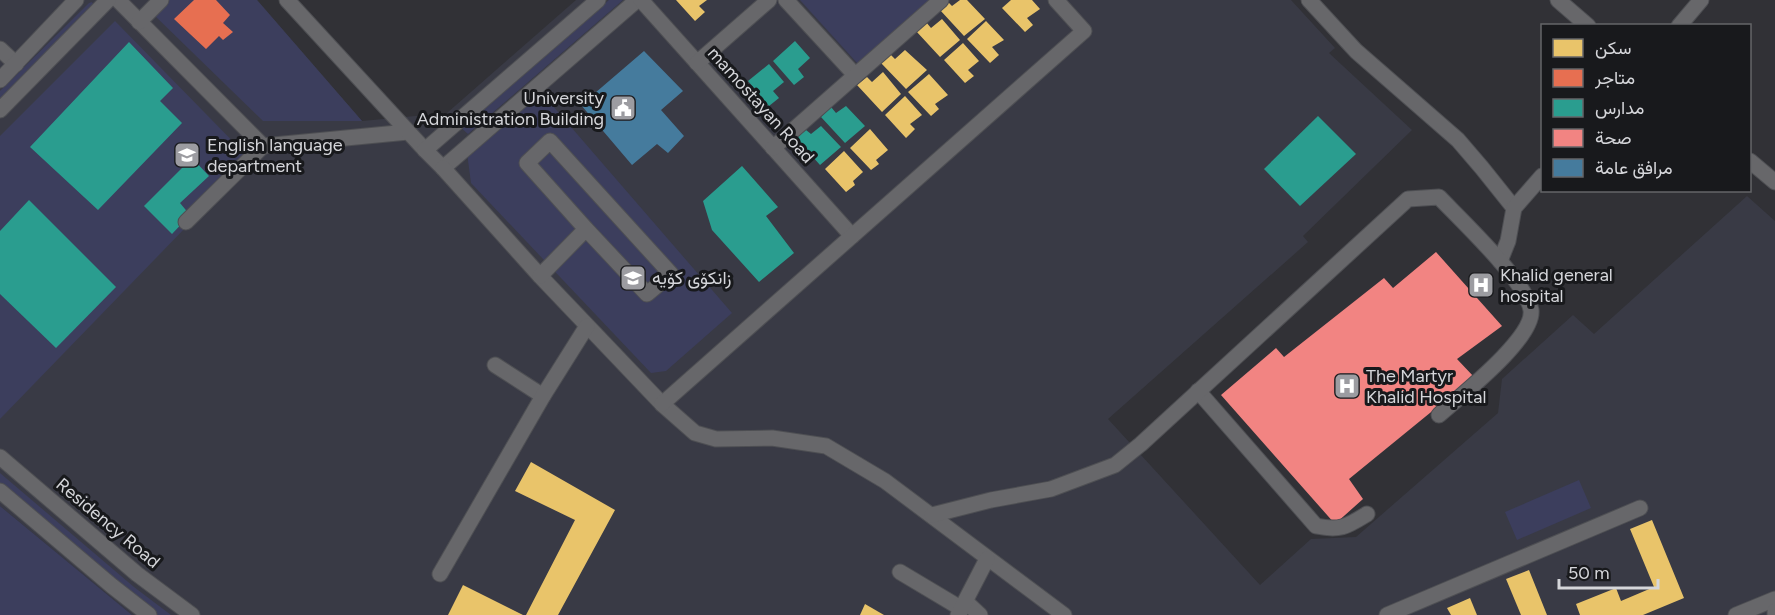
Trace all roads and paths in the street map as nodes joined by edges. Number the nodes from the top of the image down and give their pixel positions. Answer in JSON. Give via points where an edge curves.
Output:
{"nodes":[{"id":1,"x":76,"y":0,"type":"edge"},
{"id":2,"x":108,"y":0,"type":"edge"},
{"id":3,"x":118,"y":0,"type":"edge"},
{"id":4,"x":161,"y":0,"type":"edge"},
{"id":5,"x":287,"y":0,"type":"edge"},
{"id":6,"x":598,"y":0,"type":"edge"},
{"id":7,"x":639,"y":0,"type":"edge"},
{"id":8,"x":769,"y":0,"type":"edge"},
{"id":9,"x":786,"y":0,"type":"edge"},
{"id":10,"x":941,"y":0,"type":"edge"},
{"id":11,"x":1056,"y":0,"type":"edge"},
{"id":12,"x":1309,"y":0,"type":"edge"},
{"id":13,"x":1701,"y":0,"type":"edge"},
{"id":14,"x":1563,"y":2,"type":"edge"},
{"id":15,"x":139,"y":22,"type":"junction"},
{"id":16,"x":1586,"y":24,"type":"edge"},
{"id":17,"x":1681,"y":24,"type":"edge"},
{"id":18,"x":0,"y":49,"type":"edge"},
{"id":19,"x":697,"y":63,"type":"junction"},
{"id":20,"x":16,"y":64,"type":"junction"},
{"id":21,"x":855,"y":75,"type":"junction"},
{"id":22,"x":0,"y":80,"type":"edge"},
{"id":23,"x":0,"y":110,"type":"edge"},
{"id":24,"x":408,"y":132,"type":"junction"},
{"id":25,"x":263,"y":146,"type":"junction"},
{"id":26,"x":773,"y":148,"type":"junction"},
{"id":27,"x":425,"y":150,"type":"junction"},
{"id":28,"x":1751,"y":163,"type":"edge"},
{"id":29,"x":442,"y":168,"type":"junction"},
{"id":30,"x":1541,"y":177,"type":"edge"},
{"id":31,"x":1775,"y":182,"type":"edge"},
{"id":32,"x":1514,"y":208,"type":"junction"},
{"id":33,"x":186,"y":222,"type":"dead end"},
{"id":34,"x":586,"y":230,"type":"junction"},
{"id":35,"x":852,"y":237,"type":"junction"},
{"id":36,"x":1500,"y":261,"type":"junction"},
{"id":37,"x":540,"y":276,"type":"junction"},
{"id":38,"x":587,"y":326,"type":"junction"},
{"id":39,"x":495,"y":366,"type":"dead end"},
{"id":40,"x":1198,"y":391,"type":"junction"},
{"id":41,"x":543,"y":396,"type":"junction"},
{"id":42,"x":662,"y":404,"type":"junction"},
{"id":43,"x":1439,"y":415,"type":"dead end"},
{"id":44,"x":0,"y":457,"type":"edge"},
{"id":45,"x":0,"y":490,"type":"edge"},
{"id":46,"x":1640,"y":508,"type":"dead end"},
{"id":47,"x":1367,"y":514,"type":"dead end"},
{"id":48,"x":932,"y":516,"type":"junction"},
{"id":49,"x":987,"y":559,"type":"junction"},
{"id":50,"x":900,"y":572,"type":"dead end"},
{"id":51,"x":440,"y":574,"type":"dead end"},
{"id":52,"x":1775,"y":599,"type":"edge"},
{"id":53,"x":962,"y":609,"type":"edge"},
{"id":54,"x":149,"y":615,"type":"edge"},
{"id":55,"x":192,"y":615,"type":"edge"},
{"id":56,"x":980,"y":615,"type":"edge"},
{"id":57,"x":1064,"y":615,"type":"edge"},
{"id":58,"x":1387,"y":615,"type":"edge"},
{"id":59,"x":1737,"y":615,"type":"edge"}],
"edges":[{"from":1,"to":20,"type":"street"},
{"from":2,"to":23,"type":"street"},
{"from":3,"to":15,"type":"street"},
{"from":4,"to":15,"type":"street"},
{"from":5,"to":24,"type":"street"},
{"from":6,"to":27,"type":"street"},
{"from":7,"to":19,"type":"street","name":"mamostayan Road"},
{"from":7,"to":29,"type":"street"},
{"from":8,"to":19,"type":"street"},
{"from":9,"to":21,"type":"street"},
{"from":10,"to":21,"type":"street"},
{"from":11,"to":35,"type":"street","via":[[1084,31]]},
{"from":12,"to":32,"type":"street","via":[[1356,51],[1458,140]]},
{"from":13,"to":17,"type":"street"},
{"from":14,"to":16,"type":"street"},
{"from":15,"to":25,"type":"street"},
{"from":18,"to":20,"type":"street"},
{"from":19,"to":26,"type":"street","name":"mamostayan Road"},
{"from":20,"to":22,"type":"street"},
{"from":21,"to":26,"type":"street"},
{"from":24,"to":25,"type":"street"},
{"from":24,"to":27,"type":"street"},
{"from":25,"to":33,"type":"street"},
{"from":26,"to":35,"type":"street","name":"mamostayan Road"},
{"from":27,"to":29,"type":"street"},
{"from":28,"to":31,"type":"street"},
{"from":29,"to":37,"type":"street"},
{"from":30,"to":32,"type":"street"},
{"from":32,"to":36,"type":"street"},
{"from":34,"to":34,"type":"street","via":[[646,294],[671,274],[550,141],[527,163]]},
{"from":34,"to":37,"type":"street"},
{"from":35,"to":42,"type":"street"},
{"from":36,"to":40,"type":"street","via":[[1439,197],[1408,199]]},
{"from":36,"to":43,"type":"street","via":[[1523,292],[1531,311],[1527,328],[1490,372]]},
{"from":37,"to":38,"type":"street"},
{"from":38,"to":41,"type":"street"},
{"from":38,"to":42,"type":"street"},
{"from":39,"to":41,"type":"street"},
{"from":40,"to":47,"type":"street","via":[[1316,526],[1334,530]]},
{"from":40,"to":48,"type":"street","via":[[1115,465],[1051,489]]},
{"from":41,"to":51,"type":"street"},
{"from":42,"to":48,"type":"street","via":[[695,433],[716,439],[772,438],[826,446]]},
{"from":44,"to":55,"type":"street","name":"Residency Road","via":[[137,574]]},
{"from":45,"to":54,"type":"street"},
{"from":46,"to":58,"type":"street"},
{"from":48,"to":49,"type":"street"},
{"from":49,"to":53,"type":"street"},
{"from":49,"to":57,"type":"street"},
{"from":50,"to":53,"type":"street"},
{"from":52,"to":59,"type":"street"},
{"from":53,"to":56,"type":"street"}]}
